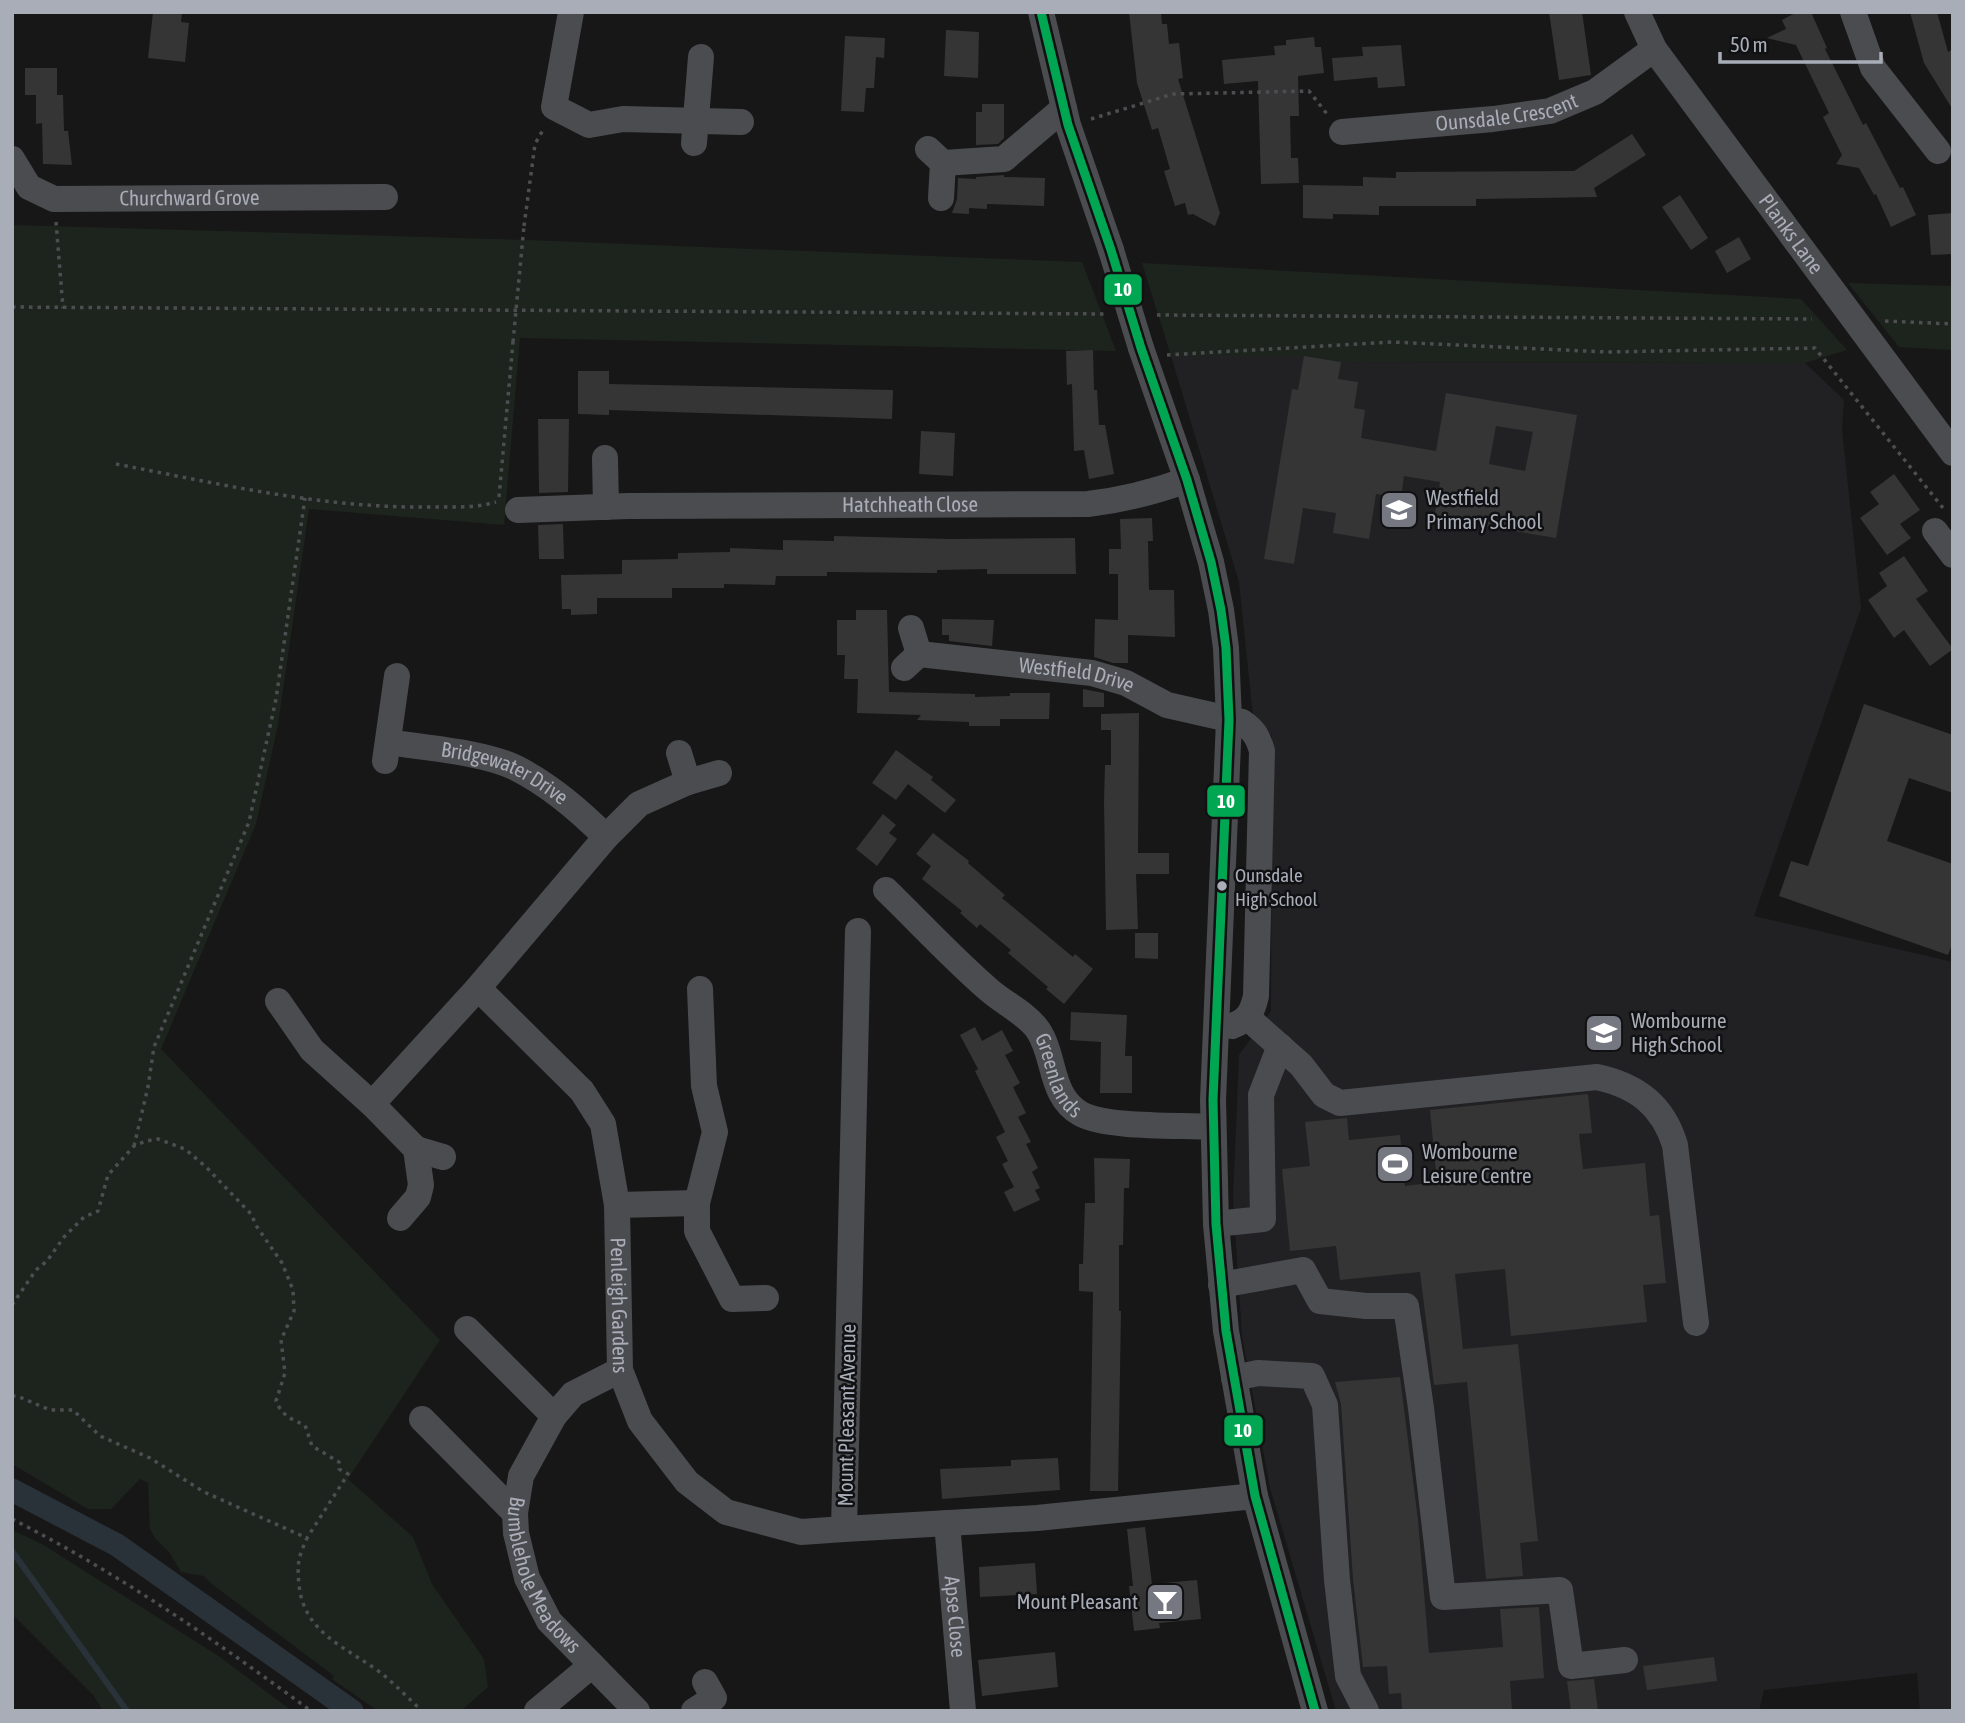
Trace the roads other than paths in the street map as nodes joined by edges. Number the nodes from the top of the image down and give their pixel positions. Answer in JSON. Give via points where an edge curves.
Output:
{"nodes":[{"id":1,"x":571,"y":12,"type":"edge"},
{"id":2,"x":1041,"y":12,"type":"edge"},
{"id":3,"x":1637,"y":12,"type":"edge"},
{"id":4,"x":1853,"y":12,"type":"edge"},
{"id":5,"x":1654,"y":49,"type":"junction"},
{"id":6,"x":701,"y":57,"type":"dead end"},
{"id":7,"x":1066,"y":117,"type":"junction"},
{"id":8,"x":741,"y":122,"type":"dead end"},
{"id":9,"x":695,"y":131,"type":"junction"},
{"id":10,"x":1342,"y":132,"type":"road end"},
{"id":11,"x":1938,"y":150,"type":"dead end"},
{"id":12,"x":12,"y":159,"type":"edge"},
{"id":13,"x":386,"y":197,"type":"dead end"},
{"id":14,"x":941,"y":198,"type":"dead end"},
{"id":15,"x":1953,"y":453,"type":"edge"},
{"id":16,"x":605,"y":458,"type":"dead end"},
{"id":17,"x":1187,"y":480,"type":"junction"},
{"id":18,"x":518,"y":510,"type":"dead end"},
{"id":19,"x":620,"y":514,"type":"junction"},
{"id":20,"x":1939,"y":520,"type":"road end"},
{"id":21,"x":1953,"y":555,"type":"edge"},
{"id":22,"x":911,"y":628,"type":"dead end"},
{"id":23,"x":397,"y":676,"type":"dead end"},
{"id":24,"x":1229,"y":720,"type":"junction"},
{"id":25,"x":679,"y":753,"type":"dead end"},
{"id":26,"x":719,"y":773,"type":"dead end"},
{"id":27,"x":688,"y":782,"type":"junction"},
{"id":28,"x":606,"y":837,"type":"junction"},
{"id":29,"x":886,"y":890,"type":"dead end"},
{"id":30,"x":858,"y":931,"type":"dead end"},
{"id":31,"x":478,"y":988,"type":"junction"},
{"id":32,"x":700,"y":989,"type":"dead end"},
{"id":33,"x":278,"y":1001,"type":"dead end"},
{"id":34,"x":1248,"y":1018,"type":"junction"},
{"id":35,"x":1216,"y":1028,"type":"junction"},
{"id":36,"x":1280,"y":1046,"type":"junction"},
{"id":37,"x":372,"y":1104,"type":"junction"},
{"id":38,"x":1212,"y":1127,"type":"junction"},
{"id":39,"x":409,"y":1141,"type":"junction"},
{"id":40,"x":443,"y":1157,"type":"dead end"},
{"id":41,"x":697,"y":1202,"type":"junction"},
{"id":42,"x":617,"y":1205,"type":"junction"},
{"id":43,"x":400,"y":1217,"type":"dead end"},
{"id":44,"x":1216,"y":1224,"type":"junction"},
{"id":45,"x":1221,"y":1285,"type":"junction"},
{"id":46,"x":766,"y":1298,"type":"dead end"},
{"id":47,"x":1696,"y":1323,"type":"dead end"},
{"id":48,"x":467,"y":1329,"type":"dead end"},
{"id":49,"x":620,"y":1370,"type":"junction"},
{"id":50,"x":1234,"y":1378,"type":"junction"},
{"id":51,"x":554,"y":1416,"type":"junction"},
{"id":52,"x":422,"y":1419,"type":"dead end"},
{"id":53,"x":1255,"y":1496,"type":"junction"},
{"id":54,"x":515,"y":1513,"type":"junction"},
{"id":55,"x":947,"y":1523,"type":"junction"},
{"id":56,"x":844,"y":1529,"type":"junction"},
{"id":57,"x":1625,"y":1660,"type":"dead end"},
{"id":58,"x":592,"y":1665,"type":"junction"},
{"id":59,"x":705,"y":1682,"type":"dead end"},
{"id":60,"x":537,"y":1711,"type":"edge"},
{"id":61,"x":637,"y":1711,"type":"edge"},
{"id":62,"x":694,"y":1711,"type":"edge"},
{"id":63,"x":963,"y":1711,"type":"edge"},
{"id":64,"x":1315,"y":1711,"type":"edge"},
{"id":65,"x":1366,"y":1711,"type":"edge"}],
"edges":[{"from":1,"to":9,"type":"street","via":[[554,107],[589,125],[623,119]]},
{"from":2,"to":7,"type":"street"},
{"from":3,"to":5,"type":"street","name":"Planks Lane"},
{"from":4,"to":11,"type":"street","via":[[1872,68]]},
{"from":5,"to":10,"type":"street","name":"Ounsdale Crescent","via":[[1595,92],[1550,111]]},
{"from":5,"to":15,"type":"street","name":"Planks Lane"},
{"from":6,"to":9,"type":"street"},
{"from":7,"to":14,"type":"street","via":[[1004,159],[935,156]]},
{"from":7,"to":17,"type":"street","bridge":true,"via":[[1111,250],[1152,351]]},
{"from":8,"to":9,"type":"street"},
{"from":12,"to":13,"type":"street","name":"Churchward Grove","via":[[29,187],[54,200]]},
{"from":16,"to":19,"type":"street"},
{"from":17,"to":19,"type":"street","name":"Hatchheath Close","via":[[1123,500],[1088,504]]},
{"from":17,"to":24,"type":"street","via":[[1221,610]]},
{"from":18,"to":19,"type":"street","name":"Hatchheath Close"},
{"from":20,"to":21,"type":"street"},
{"from":22,"to":24,"type":"street","name":"Westfield Drive","via":[[911,661],[1092,673],[1126,683],[1167,705]]},
{"from":23,"to":28,"type":"street","name":"Bridgewater Drive","via":[[387,751],[471,755],[515,767],[575,805]]},
{"from":24,"to":34,"type":"street","name":"Westfield Drive","via":[[1253,730],[1262,751],[1256,996]]},
{"from":24,"to":35,"type":"street"},
{"from":25,"to":27,"type":"street"},
{"from":26,"to":27,"type":"street"},
{"from":27,"to":28,"type":"street","via":[[639,804]]},
{"from":28,"to":31,"type":"street"},
{"from":29,"to":38,"type":"street","name":"Greenlands","via":[[967,969],[982,1000],[1028,1019],[1039,1031],[1054,1079],[1078,1112],[1095,1120]]},
{"from":30,"to":56,"type":"street","name":"Mount Pleasant Avenue"},
{"from":31,"to":37,"type":"street"},
{"from":31,"to":42,"type":"street","name":"Penleigh Gardens","via":[[582,1091],[603,1124]]},
{"from":32,"to":41,"type":"street","via":[[704,1086],[715,1132]]},
{"from":33,"to":37,"type":"street","via":[[312,1050]]},
{"from":34,"to":35,"type":"street"},
{"from":34,"to":36,"type":"street"},
{"from":35,"to":38,"type":"street"},
{"from":36,"to":44,"type":"street","via":[[1261,1095],[1263,1219]]},
{"from":36,"to":47,"type":"street","via":[[1324,1095],[1340,1103],[1597,1077],[1628,1087],[1659,1111],[1675,1145]]},
{"from":37,"to":39,"type":"street"},
{"from":38,"to":44,"type":"street"},
{"from":39,"to":40,"type":"street"},
{"from":39,"to":43,"type":"street","via":[[421,1185],[418,1196]]},
{"from":41,"to":42,"type":"street"},
{"from":41,"to":46,"type":"street","via":[[697,1231],[732,1299]]},
{"from":42,"to":49,"type":"street","name":"Penleigh Gardens"},
{"from":44,"to":45,"type":"street"},
{"from":45,"to":50,"type":"street"},
{"from":45,"to":57,"type":"street","via":[[1303,1270],[1320,1301],[1406,1306],[1443,1597],[1560,1590],[1571,1666]]},
{"from":48,"to":51,"type":"street"},
{"from":49,"to":51,"type":"street","name":"Bumblehole Meadows","via":[[573,1394]]},
{"from":49,"to":56,"type":"street","name":"Penleigh Gardens","via":[[640,1421],[687,1482],[726,1512],[801,1532]]},
{"from":50,"to":53,"type":"street"},
{"from":50,"to":65,"type":"street","via":[[1258,1373],[1312,1376],[1325,1405],[1348,1676]]},
{"from":51,"to":54,"type":"street","name":"Bumblehole Meadows","via":[[521,1476]]},
{"from":52,"to":54,"type":"street"},
{"from":53,"to":55,"type":"street","name":"Mount Pleasant Avenue"},
{"from":53,"to":64,"type":"street"},
{"from":54,"to":58,"type":"street","name":"Bumblehole Meadows","via":[[527,1578],[549,1622]]},
{"from":55,"to":56,"type":"street","name":"Mount Pleasant Avenue"},
{"from":55,"to":63,"type":"street","name":"Apse Close"},
{"from":58,"to":60,"type":"street"},
{"from":58,"to":61,"type":"street","name":"Bumblehole Meadows"},
{"from":59,"to":62,"type":"street","via":[[714,1698]]}]}
